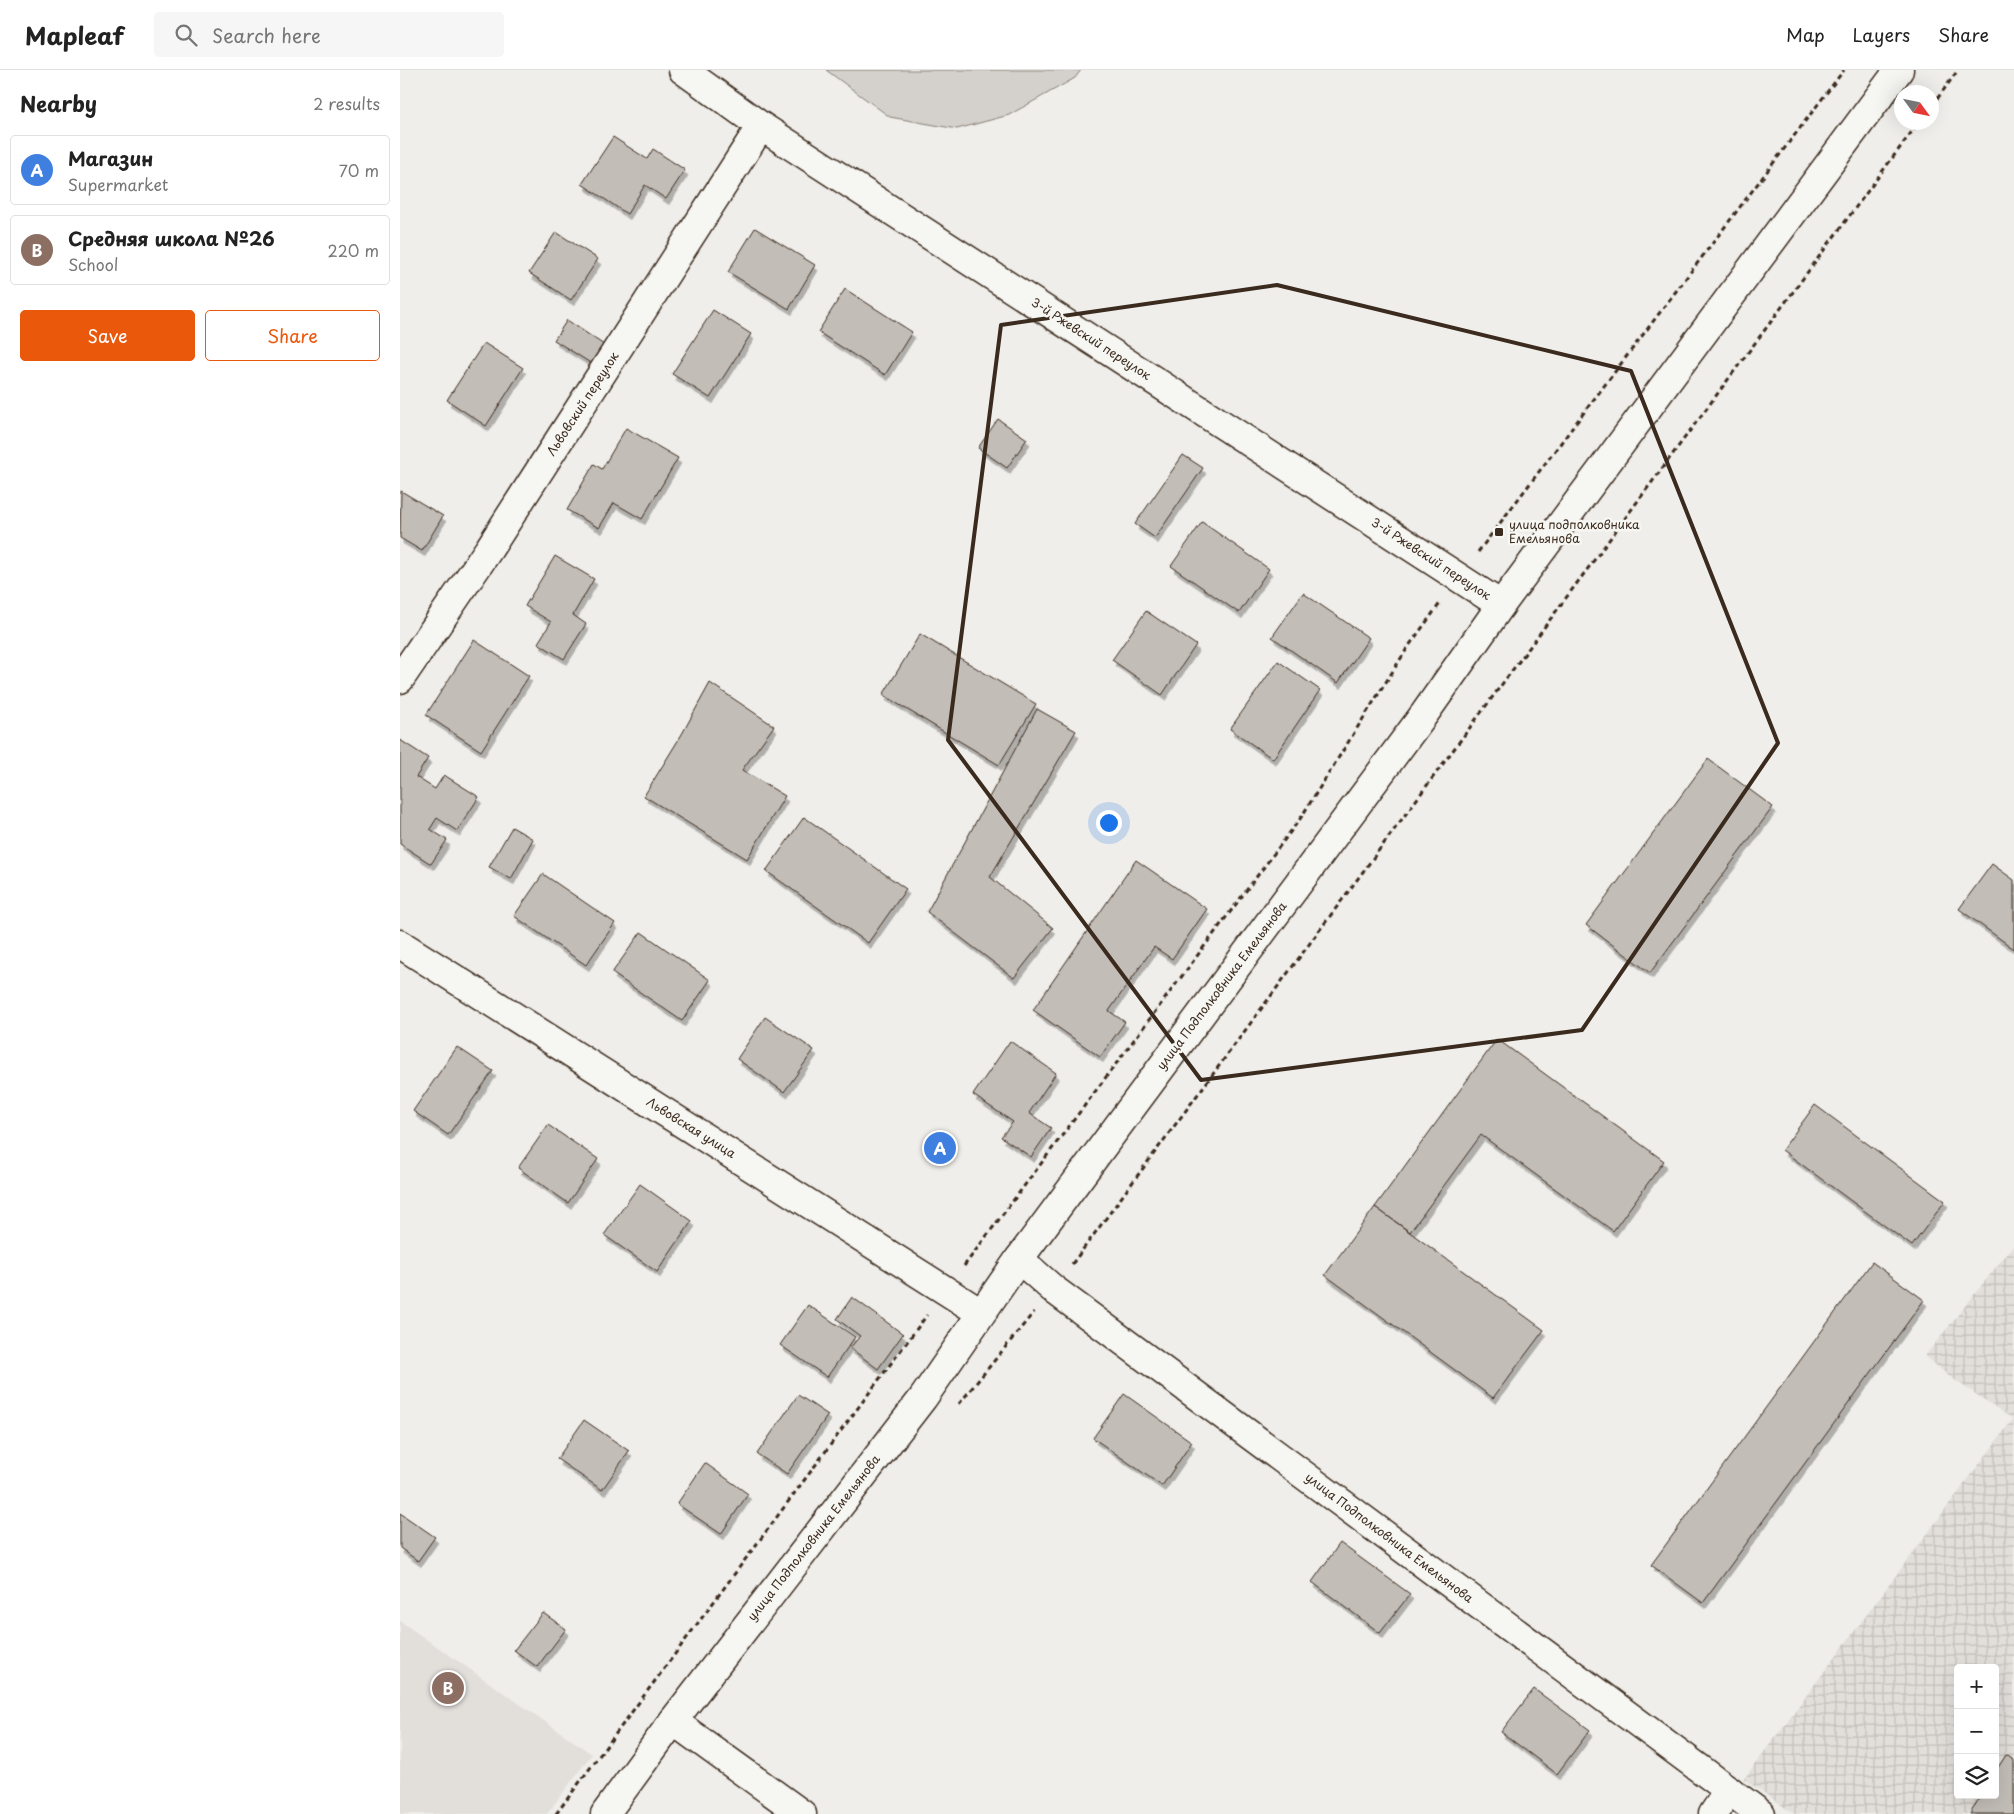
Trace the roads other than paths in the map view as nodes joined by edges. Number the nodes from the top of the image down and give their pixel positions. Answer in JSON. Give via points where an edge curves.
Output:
{"nodes":[{"id":1,"x":683,"y":70,"type":"edge"},
{"id":2,"x":1899,"y":70,"type":"edge"},
{"id":3,"x":761,"y":126,"type":"junction"},
{"id":4,"x":1501,"y":605,"type":"junction"},
{"id":5,"x":400,"y":679,"type":"edge"},
{"id":6,"x":400,"y":944,"type":"edge"},
{"id":7,"x":1019,"y":1259,"type":"junction"},
{"id":8,"x":980,"y":1313,"type":"junction"},
{"id":9,"x":673,"y":1721,"type":"junction"},
{"id":10,"x":1729,"y":1790,"type":"junction"},
{"id":11,"x":604,"y":1814,"type":"edge"},
{"id":12,"x":802,"y":1814,"type":"edge"},
{"id":13,"x":1713,"y":1814,"type":"edge"},
{"id":14,"x":1761,"y":1814,"type":"edge"}],
"edges":[{"from":1,"to":3,"type":"street","name":"3-й Ржевский переулок"},
{"from":2,"to":4,"type":"street","name":"улица Подполковника Емельянова"},
{"from":3,"to":4,"type":"street","name":"3-й Ржевский переулок"},
{"from":3,"to":5,"type":"street","name":"Львовский переулок","via":[[489,549]]},
{"from":4,"to":7,"type":"street","name":"улица Подполковника Емельянова","via":[[1425,713]]},
{"from":6,"to":8,"type":"street","name":"Львовская улица"},
{"from":7,"to":8,"type":"street","name":"улица Подполковника Емельянова"},
{"from":7,"to":10,"type":"street","name":"улица Подполковника Емельянова","via":[[1053,1289]]},
{"from":8,"to":9,"type":"street","name":"улица Подполковника Емельянова","via":[[923,1398]]},
{"from":9,"to":11,"type":"street","name":"улица Подполковника Емельянова"},
{"from":9,"to":12,"type":"street"},
{"from":10,"to":13,"type":"street"},
{"from":10,"to":14,"type":"street","name":"улица Подполковника Емельянова"}]}
